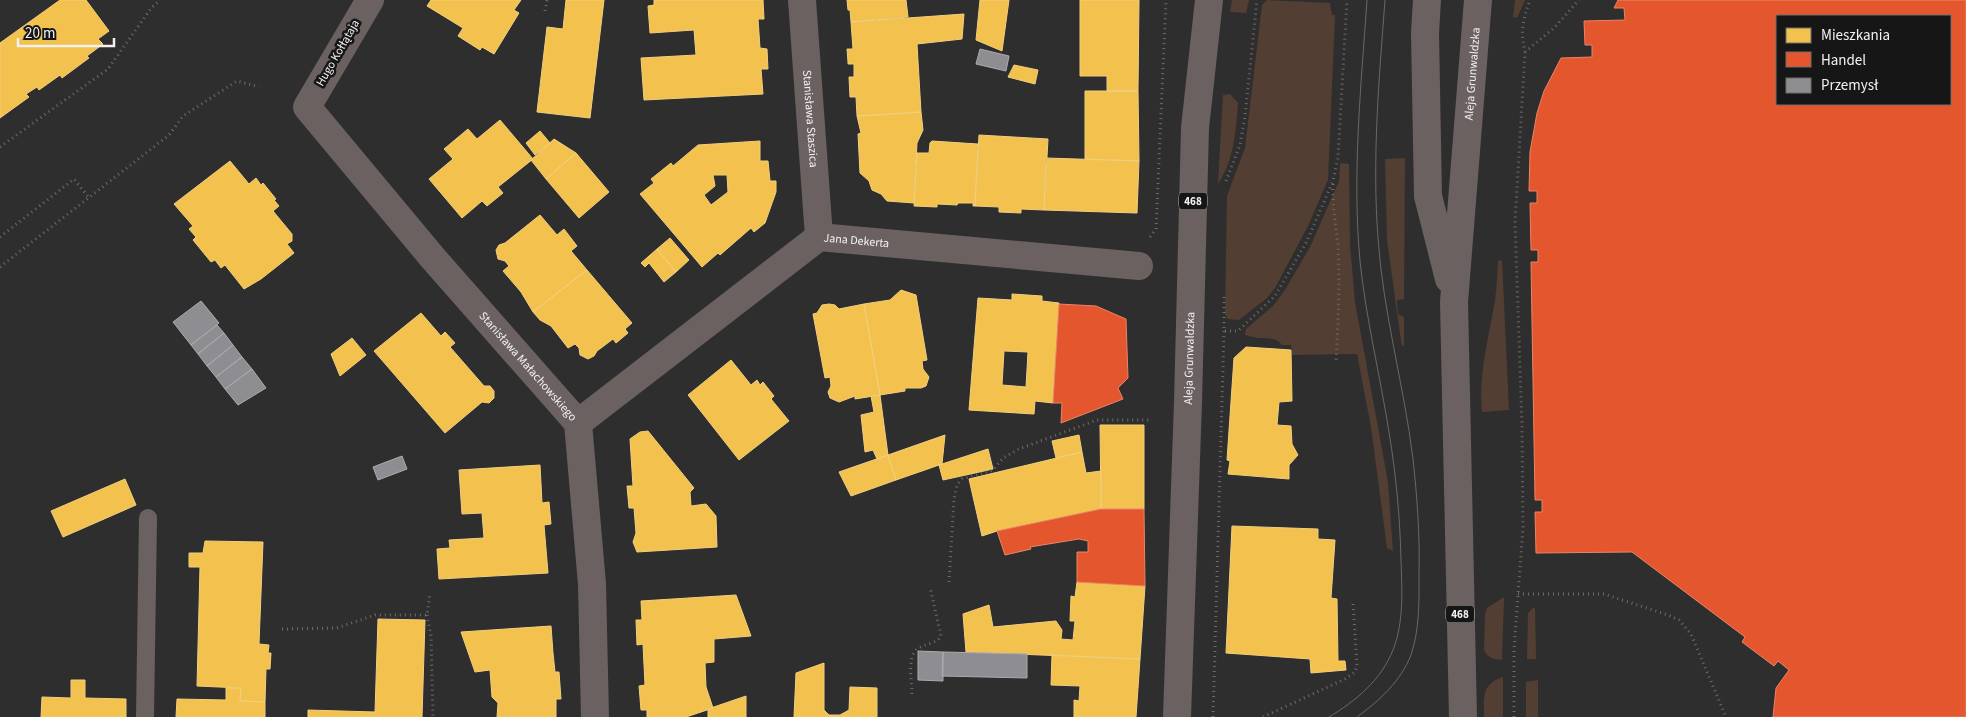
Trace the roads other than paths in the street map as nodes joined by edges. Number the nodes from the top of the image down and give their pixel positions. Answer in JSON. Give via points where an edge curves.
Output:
{"nodes":[{"id":1,"x":370,"y":0,"type":"edge"},
{"id":2,"x":802,"y":0,"type":"edge"},
{"id":3,"x":1208,"y":0,"type":"edge"},
{"id":4,"x":1427,"y":0,"type":"edge"},
{"id":5,"x":1478,"y":0,"type":"edge"},
{"id":6,"x":307,"y":107,"type":"joint"},
{"id":7,"x":819,"y":236,"type":"junction"},
{"id":8,"x":1139,"y":266,"type":"dead end"},
{"id":9,"x":1454,"y":302,"type":"junction"},
{"id":10,"x":578,"y":423,"type":"junction"},
{"id":11,"x":148,"y":518,"type":"dead end"},
{"id":12,"x":145,"y":717,"type":"edge"},
{"id":13,"x":595,"y":717,"type":"edge"},
{"id":14,"x":1177,"y":717,"type":"edge"},
{"id":15,"x":1463,"y":717,"type":"edge"}],
"edges":[{"from":1,"to":6,"type":"main road","name":"Hugo Kołłątaja"},
{"from":2,"to":7,"type":"main road","name":"Stanisława Staszica"},
{"from":3,"to":14,"type":"main road","name":"Aleja Grunwaldzka","number":"468","via":[[1195,128]]},
{"from":4,"to":9,"type":"main road","via":[[1428,196]]},
{"from":5,"to":9,"type":"main road","name":"Aleja Grunwaldzka","number":"468"},
{"from":6,"to":10,"type":"main road","name":"Stanisława Małachowskiego","via":[[437,263]]},
{"from":7,"to":8,"type":"main road","name":"Jana Dekerta"},
{"from":7,"to":10,"type":"main road","name":"Jana Dekerta"},
{"from":9,"to":15,"type":"main road","name":"Aleja Grunwaldzka","number":"468"},
{"from":10,"to":13,"type":"main road","name":"Stanisława Małachowskiego","via":[[592,584]]},
{"from":11,"to":12,"type":"lane"}]}
